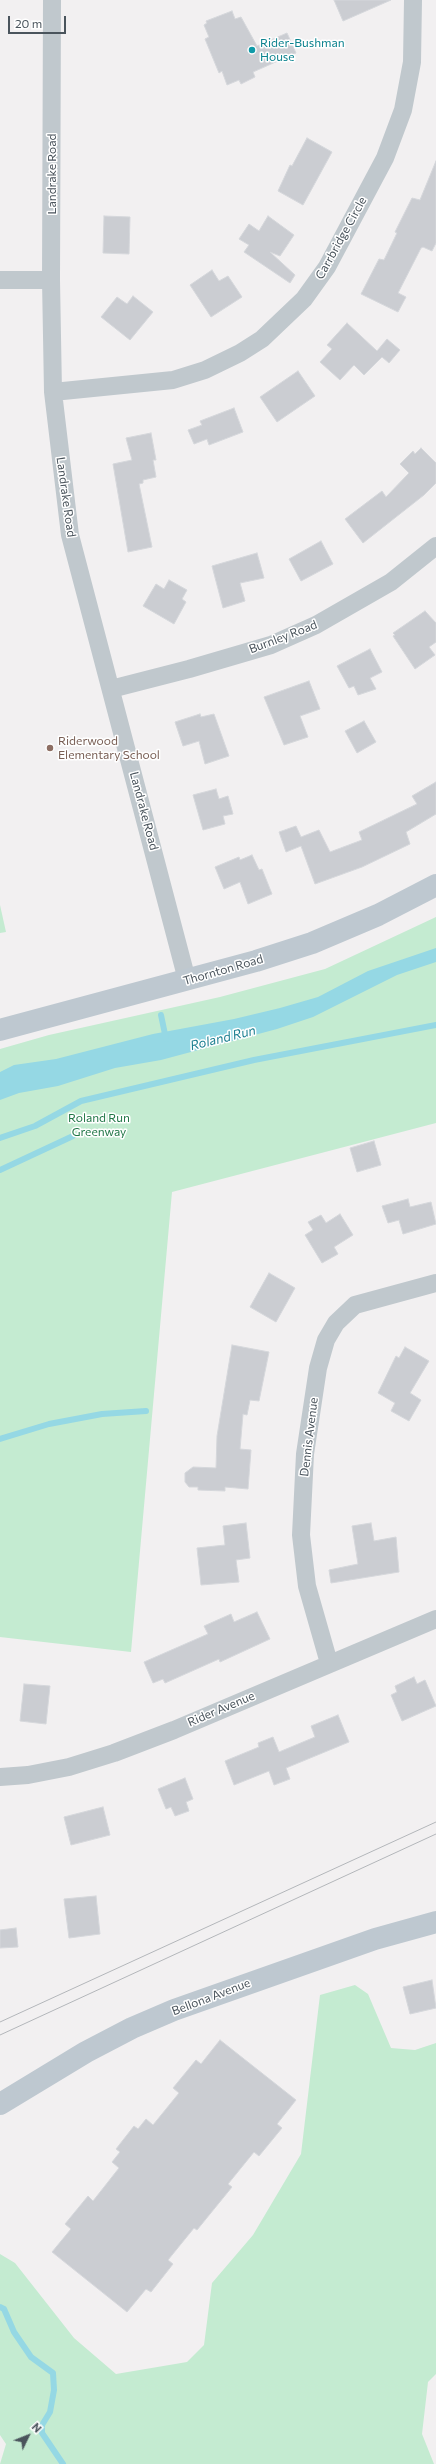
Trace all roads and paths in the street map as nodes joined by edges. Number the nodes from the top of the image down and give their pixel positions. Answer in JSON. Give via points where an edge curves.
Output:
{"nodes":[{"id":1,"x":52,"y":0,"type":"edge"},
{"id":2,"x":413,"y":0,"type":"edge"},
{"id":3,"x":0,"y":280,"type":"edge"},
{"id":4,"x":51,"y":280,"type":"junction"},
{"id":5,"x":53,"y":392,"type":"junction"},
{"id":6,"x":436,"y":546,"type":"edge"},
{"id":7,"x":112,"y":689,"type":"junction"},
{"id":8,"x":436,"y":885,"type":"edge"},
{"id":9,"x":187,"y":980,"type":"junction"},
{"id":10,"x":0,"y":1030,"type":"edge"},
{"id":11,"x":436,"y":1283,"type":"edge"},
{"id":12,"x":436,"y":1619,"type":"edge"},
{"id":13,"x":329,"y":1663,"type":"junction"},
{"id":14,"x":0,"y":1778,"type":"edge"},
{"id":15,"x":436,"y":1922,"type":"edge"},
{"id":16,"x":0,"y":2104,"type":"edge"}],
"edges":[{"from":1,"to":4,"type":"street","name":"Landrake Road"},
{"from":2,"to":5,"type":"street","name":"Carrbridge Circle","via":[[412,62],[403,110],[385,158],[327,267],[304,299],[262,339],[205,370],[173,380]]},
{"from":3,"to":4,"type":"street"},
{"from":4,"to":5,"type":"street","name":"Landrake Road"},
{"from":5,"to":7,"type":"street","name":"Landrake Road","via":[[70,536]]},
{"from":6,"to":7,"type":"street","name":"Burnley Road","via":[[391,582],[316,625],[271,645]]},
{"from":7,"to":9,"type":"street","name":"Landrake Road"},
{"from":8,"to":9,"type":"street","name":"Thornton Road","via":[[378,915],[312,943]]},
{"from":9,"to":10,"type":"street","name":"Thornton Road"},
{"from":11,"to":13,"type":"street","name":"Dennis Avenue","via":[[354,1305],[336,1323],[324,1347],[318,1368],[304,1454],[301,1535],[307,1586]]},
{"from":12,"to":13,"type":"street","name":"Rider Avenue"},
{"from":13,"to":14,"type":"street","name":"Rider Avenue","via":[[114,1753],[69,1767]]},
{"from":15,"to":16,"type":"street","name":"Bellona Avenue","via":[[226,1990],[167,2013],[86,2052]]}]}
